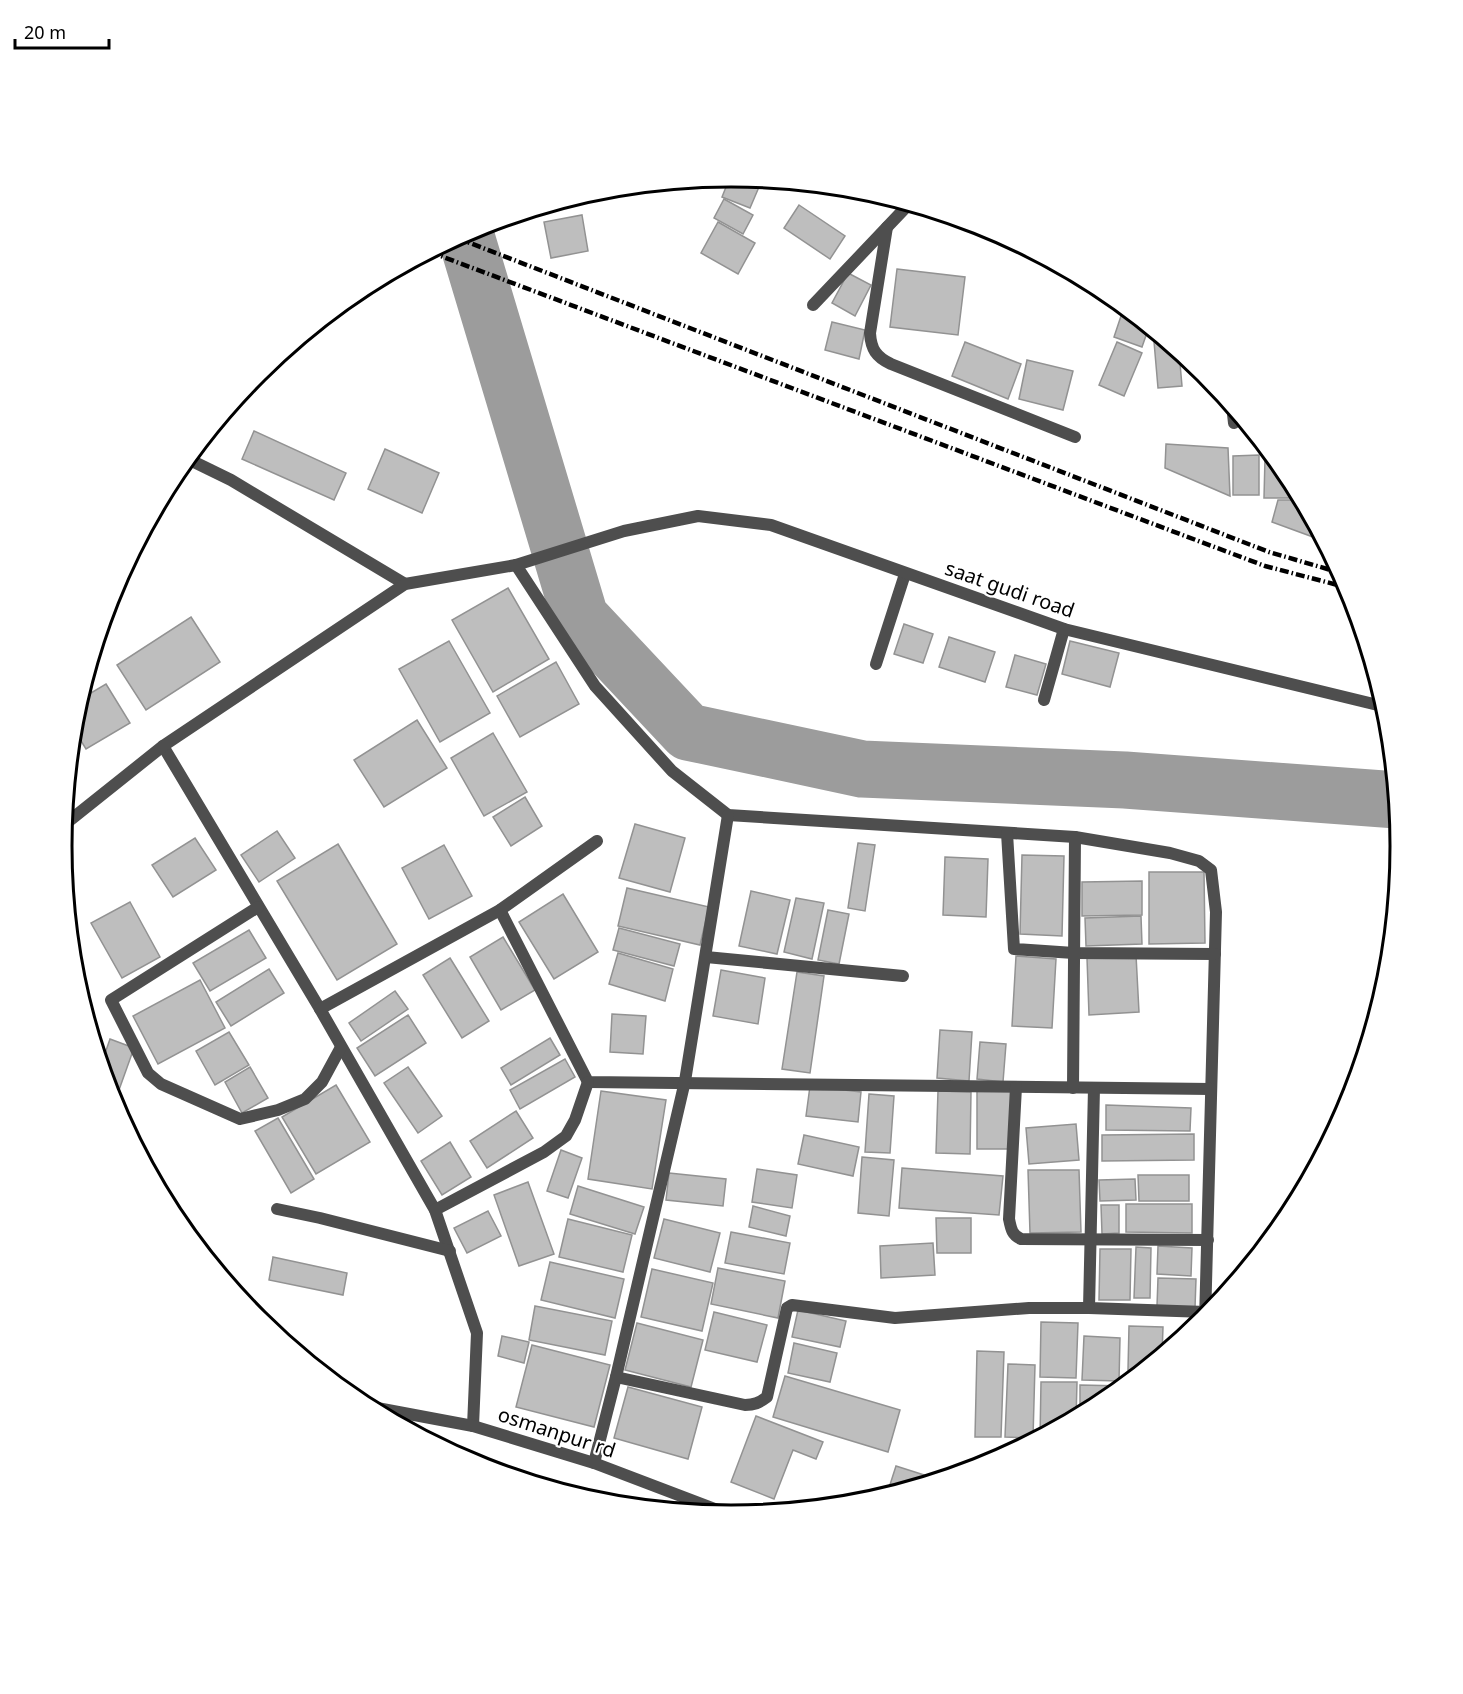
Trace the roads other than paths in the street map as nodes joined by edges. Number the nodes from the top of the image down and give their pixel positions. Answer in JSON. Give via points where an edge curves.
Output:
{"nodes":[{"id":1,"x":903,"y":210,"type":"edge"},
{"id":2,"x":887,"y":228,"type":"junction"},
{"id":3,"x":813,"y":305,"type":"dead end"},
{"id":4,"x":1074,"y":437,"type":"dead end"},
{"id":5,"x":196,"y":463,"type":"edge"},
{"id":6,"x":516,"y":565,"type":"junction"},
{"id":7,"x":905,"y":574,"type":"junction"},
{"id":8,"x":405,"y":584,"type":"junction"},
{"id":9,"x":1064,"y":629,"type":"junction"},
{"id":10,"x":876,"y":664,"type":"dead end"},
{"id":11,"x":1044,"y":700,"type":"dead end"},
{"id":12,"x":1375,"y":704,"type":"edge"},
{"id":13,"x":163,"y":746,"type":"junction"},
{"id":14,"x":728,"y":815,"type":"junction"},
{"id":15,"x":73,"y":818,"type":"edge"},
{"id":16,"x":1008,"y":833,"type":"junction"},
{"id":17,"x":1075,"y":837,"type":"junction"},
{"id":18,"x":597,"y":841,"type":"dead end"},
{"id":19,"x":258,"y":907,"type":"junction"},
{"id":20,"x":500,"y":910,"type":"junction"},
{"id":21,"x":1074,"y":953,"type":"junction"},
{"id":22,"x":1215,"y":954,"type":"junction"},
{"id":23,"x":706,"y":957,"type":"junction"},
{"id":24,"x":903,"y":976,"type":"dead end"},
{"id":25,"x":320,"y":1009,"type":"junction"},
{"id":26,"x":341,"y":1047,"type":"junction"},
{"id":27,"x":685,"y":1081,"type":"junction"},
{"id":28,"x":588,"y":1082,"type":"junction"},
{"id":29,"x":1017,"y":1087,"type":"junction"},
{"id":30,"x":1073,"y":1088,"type":"junction"},
{"id":31,"x":1094,"y":1088,"type":"junction"},
{"id":32,"x":1211,"y":1089,"type":"junction"},
{"id":33,"x":277,"y":1209,"type":"dead end"},
{"id":34,"x":435,"y":1210,"type":"junction"},
{"id":35,"x":1092,"y":1240,"type":"junction"},
{"id":36,"x":1208,"y":1240,"type":"junction"},
{"id":37,"x":450,"y":1251,"type":"junction"},
{"id":38,"x":1205,"y":1305,"type":"edge"},
{"id":39,"x":1089,"y":1308,"type":"junction"},
{"id":40,"x":1195,"y":1315,"type":"edge"},
{"id":41,"x":616,"y":1377,"type":"junction"},
{"id":42,"x":390,"y":1410,"type":"edge"},
{"id":43,"x":473,"y":1426,"type":"junction"},
{"id":44,"x":594,"y":1463,"type":"junction"},
{"id":45,"x":708,"y":1505,"type":"edge"}],
"edges":[{"from":1,"to":2,"type":"street"},
{"from":2,"to":3,"type":"street"},
{"from":2,"to":4,"type":"street","via":[[870,333],[874,353],[891,364]]},
{"from":5,"to":8,"type":"street"},
{"from":6,"to":7,"type":"street","name":"saat gudi road","via":[[624,531],[698,516],[771,525]]},
{"from":6,"to":8,"type":"street","name":"saat gudi road"},
{"from":6,"to":14,"type":"street","via":[[595,686],[672,771]]},
{"from":7,"to":9,"type":"street","name":"saat gudi road"},
{"from":7,"to":10,"type":"street"},
{"from":8,"to":13,"type":"street"},
{"from":9,"to":11,"type":"street"},
{"from":9,"to":12,"type":"street","name":"saat gudi road"},
{"from":13,"to":15,"type":"street"},
{"from":13,"to":19,"type":"street"},
{"from":14,"to":16,"type":"street"},
{"from":14,"to":23,"type":"street"},
{"from":16,"to":17,"type":"street"},
{"from":16,"to":21,"type":"street","via":[[1014,949]]},
{"from":17,"to":21,"type":"street"},
{"from":17,"to":22,"type":"street","via":[[1170,853],[1199,861],[1211,870]]},
{"from":18,"to":20,"type":"street"},
{"from":19,"to":25,"type":"street"},
{"from":19,"to":26,"type":"street","via":[[111,1000],[148,1073],[161,1084],[240,1119],[278,1110],[305,1098],[322,1082]]},
{"from":20,"to":25,"type":"street"},
{"from":20,"to":28,"type":"street"},
{"from":21,"to":22,"type":"street"},
{"from":21,"to":30,"type":"street"},
{"from":22,"to":32,"type":"street"},
{"from":23,"to":24,"type":"street"},
{"from":23,"to":27,"type":"street"},
{"from":25,"to":26,"type":"street"},
{"from":26,"to":34,"type":"street"},
{"from":27,"to":28,"type":"street"},
{"from":27,"to":29,"type":"street"},
{"from":27,"to":41,"type":"street"},
{"from":28,"to":34,"type":"street","via":[[566,1136],[544,1152]]},
{"from":29,"to":30,"type":"street"},
{"from":29,"to":35,"type":"street","via":[[1011,1230],[1022,1239]]},
{"from":30,"to":31,"type":"street"},
{"from":31,"to":32,"type":"street"},
{"from":31,"to":35,"type":"street"},
{"from":32,"to":36,"type":"street"},
{"from":33,"to":37,"type":"street"},
{"from":34,"to":37,"type":"street"},
{"from":35,"to":36,"type":"street"},
{"from":35,"to":39,"type":"street"},
{"from":36,"to":38,"type":"street"},
{"from":37,"to":43,"type":"street","via":[[477,1333]]},
{"from":39,"to":40,"type":"street"},
{"from":39,"to":41,"type":"street","via":[[1029,1308],[895,1318],[792,1305],[788,1308],[767,1397],[750,1405]]},
{"from":41,"to":44,"type":"street"},
{"from":42,"to":43,"type":"street","name":"osmanpur rd"},
{"from":43,"to":44,"type":"street","name":"osmanpur rd"},
{"from":44,"to":45,"type":"street","name":"osmanpur rd"}]}
